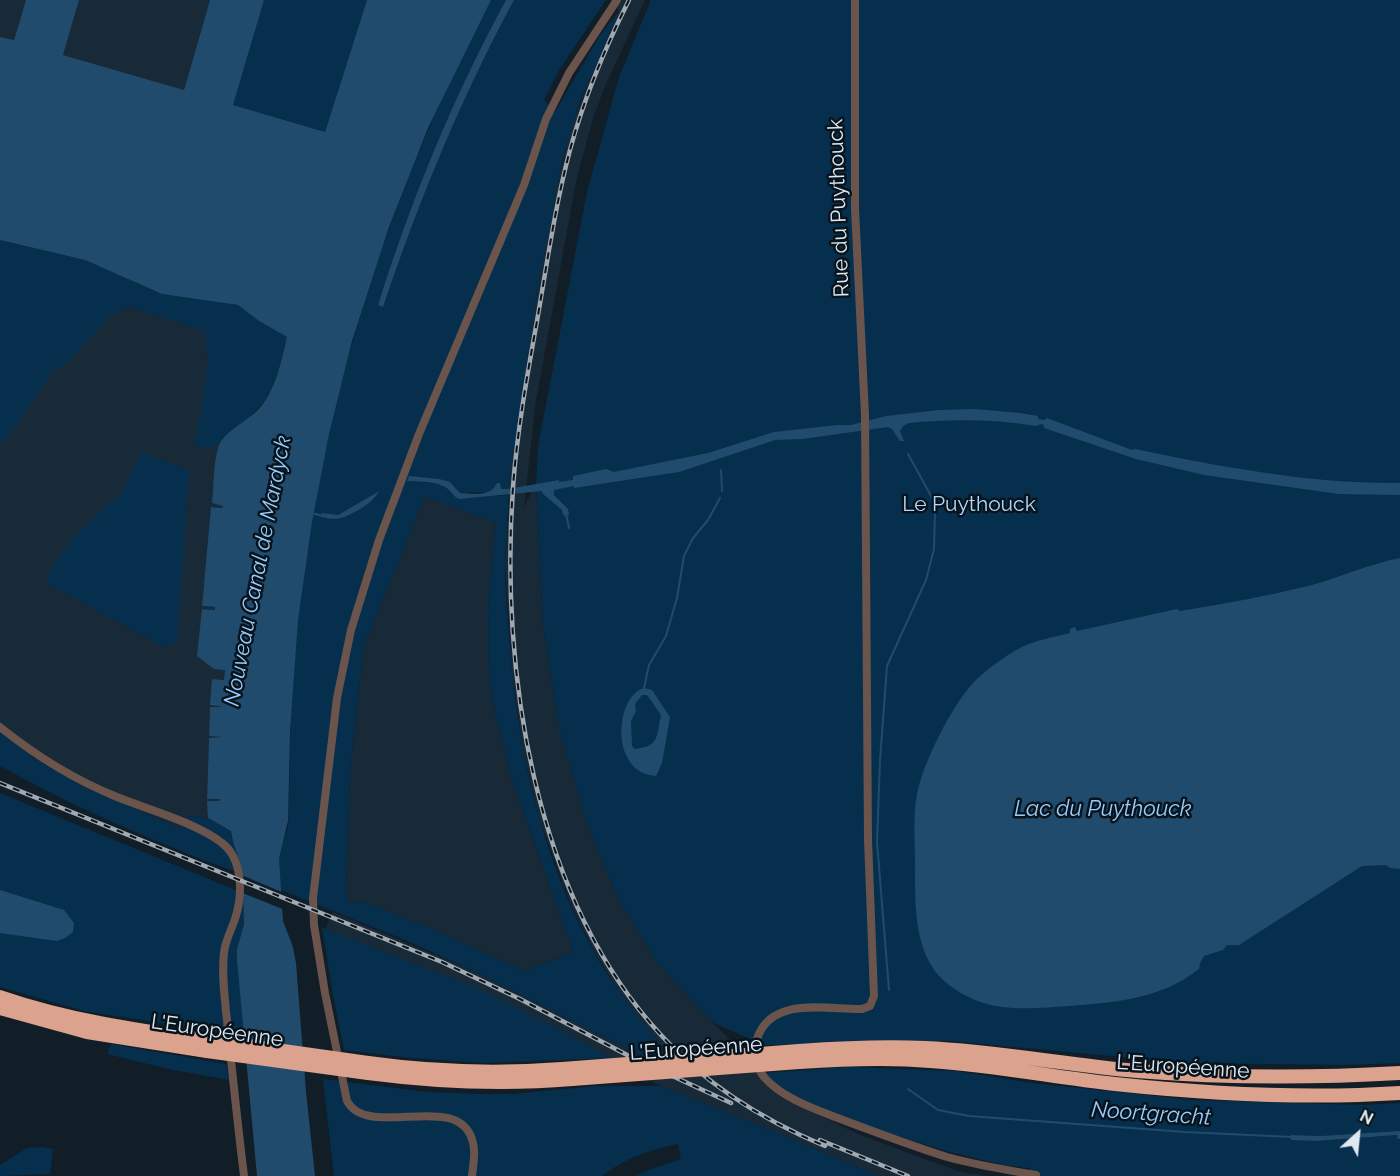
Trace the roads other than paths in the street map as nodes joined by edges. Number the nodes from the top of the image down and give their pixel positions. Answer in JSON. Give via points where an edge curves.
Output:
{"nodes":[{"id":1,"x":617,"y":0,"type":"edge"},
{"id":2,"x":855,"y":0,"type":"edge"},
{"id":3,"x":0,"y":727,"type":"edge"},
{"id":4,"x":0,"y":997,"type":"edge"},
{"id":5,"x":0,"y":1008,"type":"edge"},
{"id":6,"x":206,"y":1046,"type":"junction"},
{"id":7,"x":799,"y":1057,"type":"junction"},
{"id":8,"x":1400,"y":1073,"type":"edge"},
{"id":9,"x":1400,"y":1093,"type":"edge"},
{"id":10,"x":1036,"y":1174,"type":"dead end"},
{"id":11,"x":244,"y":1176,"type":"edge"},
{"id":12,"x":472,"y":1176,"type":"edge"}],
"edges":[{"from":1,"to":12,"type":"street","via":[[569,73],[546,119],[524,185],[404,472],[351,630],[332,726],[313,898],[314,925],[346,1101],[362,1115],[442,1117],[458,1122],[473,1142]]},
{"from":2,"to":10,"type":"street","name":"Rue du Puythouck","via":[[855,209],[865,416],[868,833],[874,996],[870,1006],[862,1010],[780,1012],[763,1026],[755,1049],[760,1071],[774,1086],[812,1107],[948,1157]]},
{"from":3,"to":11,"type":"street","via":[[80,780],[171,817],[221,842],[232,855],[238,867],[238,906],[225,944],[224,961]]},
{"from":4,"to":6,"type":"highway","name":"L'Européenne","via":[[94,1023]]},
{"from":5,"to":6,"type":"highway","name":"L'Européenne","via":[[87,1032]]},
{"from":6,"to":7,"type":"highway","name":"L'Européenne","bridge":true,"via":[[368,1068],[459,1072],[567,1074]]},
{"from":7,"to":8,"type":"highway","name":"L'Européenne","via":[[877,1047],[925,1048],[1108,1068],[1216,1075]]},
{"from":7,"to":9,"type":"highway","name":"L'Européenne","via":[[909,1059],[1184,1090],[1298,1095]]}]}
